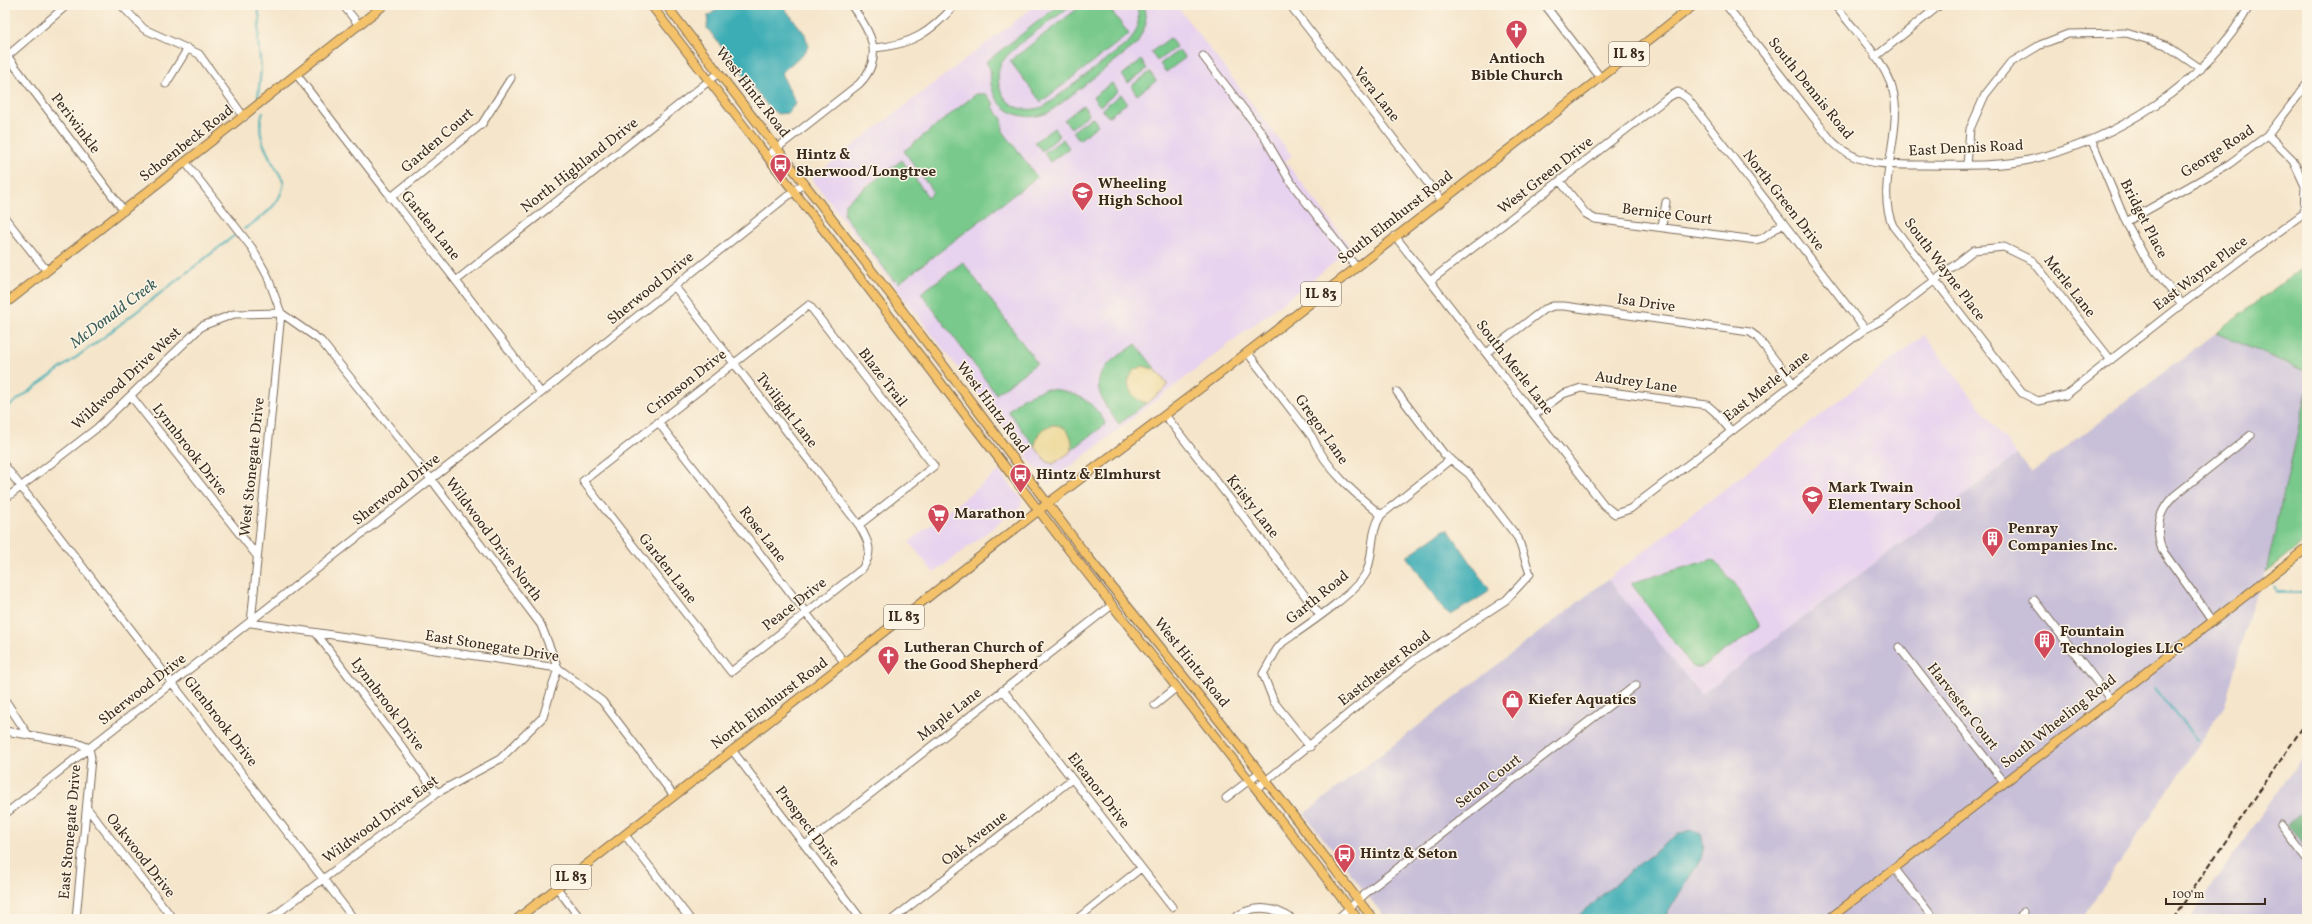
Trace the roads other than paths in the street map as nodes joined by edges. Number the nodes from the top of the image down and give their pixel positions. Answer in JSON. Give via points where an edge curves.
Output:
{"nodes":[{"id":1,"x":67,"y":5,"type":"edge"},
{"id":2,"x":121,"y":5,"type":"edge"},
{"id":3,"x":343,"y":5,"type":"edge"},
{"id":4,"x":384,"y":5,"type":"edge"},
{"id":5,"x":651,"y":5,"type":"edge"},
{"id":6,"x":666,"y":5,"type":"edge"},
{"id":7,"x":851,"y":5,"type":"edge"},
{"id":8,"x":955,"y":5,"type":"edge"},
{"id":9,"x":1290,"y":5,"type":"edge"},
{"id":10,"x":1545,"y":5,"type":"edge"},
{"id":11,"x":1694,"y":5,"type":"edge"},
{"id":12,"x":1726,"y":5,"type":"edge"},
{"id":13,"x":1835,"y":5,"type":"edge"},
{"id":14,"x":1940,"y":5,"type":"edge"},
{"id":15,"x":2250,"y":5,"type":"edge"},
{"id":16,"x":359,"y":25,"type":"junction"},
{"id":17,"x":188,"y":48,"type":"junction"},
{"id":18,"x":874,"y":48,"type":"junction"},
{"id":19,"x":6,"y":56,"type":"edge"},
{"id":20,"x":1203,"y":56,"type":"dead end"},
{"id":21,"x":1875,"y":57,"type":"junction"},
{"id":22,"x":2201,"y":69,"type":"junction"},
{"id":23,"x":719,"y":73,"type":"junction"},
{"id":24,"x":297,"y":76,"type":"junction"},
{"id":25,"x":1600,"y":77,"type":"junction"},
{"id":26,"x":511,"y":78,"type":"dead end"},
{"id":27,"x":709,"y":80,"type":"junction"},
{"id":28,"x":166,"y":84,"type":"dead end"},
{"id":29,"x":2307,"y":84,"type":"edge"},
{"id":30,"x":1678,"y":92,"type":"joint"},
{"id":31,"x":244,"y":117,"type":"junction"},
{"id":32,"x":2268,"y":135,"type":"junction"},
{"id":33,"x":2092,"y":141,"type":"junction"},
{"id":34,"x":777,"y":148,"type":"junction"},
{"id":35,"x":767,"y":156,"type":"junction"},
{"id":36,"x":186,"y":163,"type":"junction"},
{"id":37,"x":1890,"y":165,"type":"junction"},
{"id":38,"x":1967,"y":165,"type":"junction"},
{"id":39,"x":1560,"y":181,"type":"junction"},
{"id":40,"x":804,"y":183,"type":"junction"},
{"id":41,"x":794,"y":191,"type":"junction"},
{"id":42,"x":390,"y":198,"type":"junction"},
{"id":43,"x":1440,"y":200,"type":"junction"},
{"id":44,"x":1666,"y":202,"type":"dead end"},
{"id":45,"x":124,"y":211,"type":"junction"},
{"id":46,"x":5,"y":218,"type":"edge"},
{"id":47,"x":2126,"y":222,"type":"junction"},
{"id":48,"x":1784,"y":223,"type":"junction"},
{"id":49,"x":1662,"y":226,"type":"junction"},
{"id":50,"x":1395,"y":236,"type":"junction"},
{"id":51,"x":1356,"y":267,"type":"junction"},
{"id":52,"x":47,"y":271,"type":"junction"},
{"id":53,"x":457,"y":280,"type":"junction"},
{"id":54,"x":1935,"y":280,"type":"junction"},
{"id":55,"x":1430,"y":281,"type":"junction"},
{"id":56,"x":675,"y":287,"type":"junction"},
{"id":57,"x":5,"y":304,"type":"edge"},
{"id":58,"x":2182,"y":304,"type":"junction"},
{"id":59,"x":809,"y":305,"type":"joint"},
{"id":60,"x":281,"y":313,"type":"junction"},
{"id":61,"x":1865,"y":329,"type":"junction"},
{"id":62,"x":1247,"y":352,"type":"junction"},
{"id":63,"x":1486,"y":353,"type":"junction"},
{"id":64,"x":2110,"y":359,"type":"junction"},
{"id":65,"x":732,"y":364,"type":"junction"},
{"id":66,"x":1793,"y":383,"type":"junction"},
{"id":67,"x":1397,"y":392,"type":"dead end"},
{"id":68,"x":541,"y":393,"type":"junction"},
{"id":69,"x":131,"y":396,"type":"junction"},
{"id":70,"x":2038,"y":401,"type":"joint"},
{"id":71,"x":1165,"y":415,"type":"junction"},
{"id":72,"x":1534,"y":415,"type":"junction"},
{"id":73,"x":658,"y":422,"type":"junction"},
{"id":74,"x":1731,"y":431,"type":"junction"},
{"id":75,"x":2251,"y":435,"type":"dead end"},
{"id":76,"x":1450,"y":460,"type":"junction"},
{"id":77,"x":5,"y":466,"type":"edge"},
{"id":78,"x":431,"y":479,"type":"junction"},
{"id":79,"x":583,"y":481,"type":"joint"},
{"id":80,"x":21,"y":487,"type":"junction"},
{"id":81,"x":5,"y":499,"type":"edge"},
{"id":82,"x":1048,"y":504,"type":"junction"},
{"id":83,"x":1039,"y":511,"type":"junction"},
{"id":84,"x":1615,"y":514,"type":"joint"},
{"id":85,"x":1381,"y":515,"type":"junction"},
{"id":86,"x":859,"y":525,"type":"junction"},
{"id":87,"x":2307,"y":548,"type":"edge"},
{"id":88,"x":870,"y":555,"type":"joint"},
{"id":89,"x":257,"y":556,"type":"junction"},
{"id":90,"x":2034,"y":600,"type":"dead end"},
{"id":91,"x":1112,"y":605,"type":"junction"},
{"id":92,"x":806,"y":613,"type":"junction"},
{"id":93,"x":1320,"y":615,"type":"junction"},
{"id":94,"x":2213,"y":621,"type":"junction"},
{"id":95,"x":251,"y":623,"type":"junction"},
{"id":96,"x":316,"y":633,"type":"junction"},
{"id":97,"x":1900,"y":647,"type":"dead end"},
{"id":98,"x":845,"y":663,"type":"junction"},
{"id":99,"x":558,"y":668,"type":"junction"},
{"id":100,"x":730,"y":672,"type":"joint"},
{"id":101,"x":172,"y":682,"type":"junction"},
{"id":102,"x":1636,"y":685,"type":"dead end"},
{"id":103,"x":1177,"y":687,"type":"junction"},
{"id":104,"x":1003,"y":690,"type":"junction"},
{"id":105,"x":5,"y":700,"type":"edge"},
{"id":106,"x":2111,"y":700,"type":"junction"},
{"id":107,"x":1155,"y":705,"type":"dead end"},
{"id":108,"x":5,"y":731,"type":"edge"},
{"id":109,"x":28,"y":735,"type":"junction"},
{"id":110,"x":1310,"y":747,"type":"junction"},
{"id":111,"x":89,"y":748,"type":"junction"},
{"id":112,"x":732,"y":750,"type":"junction"},
{"id":113,"x":1260,"y":772,"type":"junction"},
{"id":114,"x":1072,"y":779,"type":"junction"},
{"id":115,"x":1250,"y":780,"type":"junction"},
{"id":116,"x":1266,"y":780,"type":"junction"},
{"id":117,"x":2004,"y":782,"type":"junction"},
{"id":118,"x":1257,"y":788,"type":"junction"},
{"id":119,"x":436,"y":793,"type":"junction"},
{"id":120,"x":674,"y":796,"type":"junction"},
{"id":121,"x":1226,"y":798,"type":"dead end"},
{"id":122,"x":87,"y":808,"type":"junction"},
{"id":123,"x":5,"y":814,"type":"edge"},
{"id":124,"x":2281,"y":825,"type":"dead end"},
{"id":125,"x":625,"y":835,"type":"junction"},
{"id":126,"x":805,"y":845,"type":"junction"},
{"id":127,"x":2307,"y":859,"type":"edge"},
{"id":128,"x":1141,"y":868,"type":"junction"},
{"id":129,"x":1895,"y":869,"type":"junction"},
{"id":130,"x":323,"y":878,"type":"junction"},
{"id":131,"x":557,"y":888,"type":"junction"},
{"id":132,"x":1358,"y":900,"type":"junction"},
{"id":133,"x":1172,"y":907,"type":"dead end"},
{"id":134,"x":1350,"y":907,"type":"junction"},
{"id":135,"x":2023,"y":912,"type":"dead end"},
{"id":136,"x":578,"y":916,"type":"edge"},
{"id":137,"x":76,"y":919,"type":"edge"},
{"id":138,"x":174,"y":919,"type":"edge"},
{"id":139,"x":270,"y":919,"type":"edge"},
{"id":140,"x":354,"y":919,"type":"edge"},
{"id":141,"x":517,"y":919,"type":"edge"},
{"id":142,"x":569,"y":919,"type":"edge"},
{"id":143,"x":690,"y":919,"type":"edge"},
{"id":144,"x":861,"y":919,"type":"edge"},
{"id":145,"x":893,"y":919,"type":"edge"},
{"id":146,"x":1076,"y":919,"type":"edge"},
{"id":147,"x":1233,"y":919,"type":"edge"},
{"id":148,"x":1292,"y":919,"type":"edge"},
{"id":149,"x":1337,"y":919,"type":"edge"},
{"id":150,"x":1358,"y":919,"type":"edge"},
{"id":151,"x":1373,"y":919,"type":"edge"},
{"id":152,"x":1829,"y":919,"type":"edge"},
{"id":153,"x":1934,"y":919,"type":"edge"},
{"id":154,"x":2019,"y":919,"type":"edge"}],
"edges":[{"from":1,"to":19,"type":"street"},
{"from":2,"to":17,"type":"street","via":[[144,29]]},
{"from":3,"to":16,"type":"street"},
{"from":4,"to":16,"type":"main road","name":"Schoenbeck Road"},
{"from":5,"to":27,"type":"main road","name":"West Hintz Road"},
{"from":6,"to":23,"type":"main road","name":"West Hintz Road"},
{"from":7,"to":18,"type":"street","via":[[871,34]]},
{"from":8,"to":18,"type":"street","via":[[942,20],[916,38],[900,45]]},
{"from":9,"to":43,"type":"street","name":"Vera Lane"},
{"from":10,"to":25,"type":"street"},
{"from":11,"to":25,"type":"main road","name":"South Elmhurst Road","number":"IL 83"},
{"from":12,"to":37,"type":"street","name":"South Dennis Road","via":[[1837,147],[1854,158]]},
{"from":13,"to":21,"type":"street","name":"South Wayne Place"},
{"from":14,"to":21,"type":"street"},
{"from":15,"to":22,"type":"street","name":"East Dennis Road","via":[[2238,26]]},
{"from":16,"to":24,"type":"main road","name":"Schoenbeck Road"},
{"from":17,"to":28,"type":"street"},
{"from":17,"to":31,"type":"street","via":[[205,61]]},
{"from":18,"to":34,"type":"street","via":[[870,66],[862,81]]},
{"from":19,"to":45,"type":"street","name":"Periwinkle"},
{"from":20,"to":51,"type":"street","via":[[1262,133],[1290,181]]},
{"from":21,"to":37,"type":"street","name":"South Wayne Place","via":[[1889,78],[1895,102]]},
{"from":22,"to":33,"type":"street","name":"East Dennis Road","via":[[2175,93]]},
{"from":22,"to":38,"type":"street","via":[[2166,45],[2126,33],[2068,34],[2040,45],[2010,63],[1985,95],[1970,129]]},
{"from":23,"to":27,"type":"street","name":"North Highland Drive"},
{"from":23,"to":34,"type":"main road","name":"West Hintz Road"},
{"from":24,"to":31,"type":"main road","name":"Schoenbeck Road"},
{"from":24,"to":42,"type":"street","name":"Garden Lane"},
{"from":25,"to":43,"type":"main road","name":"South Elmhurst Road","number":"IL 83"},
{"from":26,"to":42,"type":"street","name":"Garden Court","via":[[482,124]]},
{"from":27,"to":35,"type":"main road","name":"West Hintz Road"},
{"from":27,"to":53,"type":"street","name":"North Highland Drive"},
{"from":29,"to":32,"type":"street","name":"George Road"},
{"from":30,"to":39,"type":"street","name":"West Green Drive"},
{"from":30,"to":48,"type":"street","name":"North Green Drive","via":[[1687,98]]},
{"from":31,"to":36,"type":"main road","name":"Schoenbeck Road"},
{"from":32,"to":47,"type":"street","name":"George Road","via":[[2229,164]]},
{"from":32,"to":58,"type":"street","name":"East Wayne Place","via":[[2293,160],[2305,186],[2304,213]]},
{"from":33,"to":38,"type":"street","name":"East Dennis Road","via":[[2028,160]]},
{"from":33,"to":47,"type":"street","name":"Bridget Place"},
{"from":34,"to":35,"type":"street"},
{"from":34,"to":40,"type":"main road","name":"West Hintz Road"},
{"from":35,"to":41,"type":"main road","name":"West Hintz Road"},
{"from":36,"to":45,"type":"main road","name":"Schoenbeck Road"},
{"from":36,"to":60,"type":"street","via":[[252,248],[268,275]]},
{"from":37,"to":38,"type":"street","name":"East Dennis Road"},
{"from":37,"to":54,"type":"street","name":"South Wayne Place","via":[[1887,204],[1890,220]]},
{"from":39,"to":49,"type":"street","name":"Bernice Court","via":[[1590,217]]},
{"from":39,"to":55,"type":"street","name":"West Green Drive"},
{"from":40,"to":41,"type":"street","name":"Sherwood Drive"},
{"from":40,"to":82,"type":"main road","name":"West Hintz Road"},
{"from":41,"to":56,"type":"street","name":"Sherwood Drive"},
{"from":41,"to":83,"type":"main road","name":"West Hintz Road"},
{"from":42,"to":53,"type":"street","name":"Garden Lane"},
{"from":43,"to":50,"type":"main road","name":"South Elmhurst Road","number":"IL 83"},
{"from":44,"to":49,"type":"street"},
{"from":45,"to":52,"type":"main road","name":"Schoenbeck Road"},
{"from":46,"to":52,"type":"street"},
{"from":47,"to":58,"type":"street","name":"Bridget Place","via":[[2146,259]]},
{"from":48,"to":49,"type":"street","name":"Bernice Court","via":[[1756,240]]},
{"from":48,"to":61,"type":"street","name":"North Green Drive"},
{"from":50,"to":51,"type":"main road","name":"South Elmhurst Road","number":"IL 83"},
{"from":50,"to":55,"type":"street","name":"South Merle Lane"},
{"from":51,"to":62,"type":"main road","name":"South Elmhurst Road","number":"IL 83"},
{"from":52,"to":57,"type":"main road","name":"Schoenbeck Road"},
{"from":53,"to":68,"type":"street","name":"Garden Lane"},
{"from":54,"to":61,"type":"street","name":"East Merle Lane","via":[[1886,318]]},
{"from":54,"to":64,"type":"street","name":"Merle Lane","via":[[1974,250],[2004,247],[2033,261]]},
{"from":54,"to":70,"type":"street","name":"South Wayne Place","via":[[2022,393]]},
{"from":55,"to":63,"type":"street","name":"South Merle Lane"},
{"from":56,"to":65,"type":"street","name":"Twilight Lane"},
{"from":56,"to":68,"type":"street","name":"Sherwood Drive"},
{"from":58,"to":64,"type":"street","name":"East Wayne Place"},
{"from":59,"to":65,"type":"street","name":"Crimson Drive"},
{"from":59,"to":86,"type":"street","name":"Blaze Trail","via":[[934,466]]},
{"from":60,"to":69,"type":"street","name":"Wildwood Drive West","via":[[234,314],[202,326]]},
{"from":60,"to":78,"type":"street","name":"Wildwood Drive North","via":[[321,341]]},
{"from":60,"to":89,"type":"street","name":"West Stonegate Drive"},
{"from":61,"to":66,"type":"street","name":"East Merle Lane"},
{"from":62,"to":71,"type":"main road","name":"South Elmhurst Road","number":"IL 83"},
{"from":62,"to":85,"type":"street","name":"Gregor Lane","via":[[1312,437],[1337,475]]},
{"from":63,"to":66,"type":"street","name":"Isa Drive","via":[[1543,310],[1553,306],[1564,306],[1750,332],[1757,337]]},
{"from":63,"to":72,"type":"street","name":"South Merle Lane"},
{"from":64,"to":70,"type":"street","name":"East Wayne Place","via":[[2066,395]]},
{"from":65,"to":73,"type":"street","name":"Crimson Drive"},
{"from":65,"to":86,"type":"street","name":"Twilight Lane"},
{"from":66,"to":74,"type":"street","name":"East Merle Lane"},
{"from":67,"to":76,"type":"street"},
{"from":68,"to":78,"type":"street","name":"Sherwood Drive"},
{"from":69,"to":80,"type":"street","name":"Wildwood Drive West","via":[[83,440]]},
{"from":69,"to":89,"type":"street","name":"Lynnbrook Drive"},
{"from":71,"to":82,"type":"main road","name":"South Elmhurst Road","number":"IL 83"},
{"from":71,"to":93,"type":"street","name":"Kristy Lane"},
{"from":72,"to":74,"type":"street","name":"Audrey Lane","via":[[1563,394],[1581,388],[1707,405]]},
{"from":72,"to":84,"type":"street","name":"South Merle Lane","via":[[1604,505]]},
{"from":73,"to":79,"type":"street","name":"Crimson Drive"},
{"from":73,"to":92,"type":"street","name":"Rose Lane"},
{"from":74,"to":84,"type":"street","name":"East Merle Lane","via":[[1630,509]]},
{"from":75,"to":94,"type":"street","via":[[2163,506],[2158,522],[2158,537],[2162,550]]},
{"from":76,"to":85,"type":"street"},
{"from":76,"to":110,"type":"street","name":"Eastchester Road","via":[[1469,474],[1518,538],[1530,574],[1506,600],[1414,660]]},
{"from":77,"to":80,"type":"street","name":"Glenbrook Drive"},
{"from":78,"to":95,"type":"street","name":"Sherwood Drive"},
{"from":78,"to":99,"type":"street","name":"Wildwood Drive North","via":[[541,625]]},
{"from":79,"to":100,"type":"street","name":"Garden Lane"},
{"from":80,"to":81,"type":"street","name":"Wildwood Drive West"},
{"from":80,"to":101,"type":"street","name":"Glenbrook Drive"},
{"from":82,"to":83,"type":"main road","name":"South Elmhurst Road","number":"IL 83"},
{"from":82,"to":113,"type":"main road","name":"West Hintz Road"},
{"from":83,"to":91,"type":"main road","name":"West Hintz Road"},
{"from":83,"to":98,"type":"main road","name":"North Elmhurst Road","number":"IL 83"},
{"from":85,"to":93,"type":"street","name":"Garth Road","via":[[1375,527],[1364,577]]},
{"from":86,"to":88,"type":"street","name":"Twilight Lane","via":[[867,539]]},
{"from":87,"to":94,"type":"main road","name":"South Wheeling Road"},
{"from":88,"to":92,"type":"street","name":"Peace Drive","via":[[862,569]]},
{"from":89,"to":95,"type":"street","name":"West Stonegate Drive"},
{"from":90,"to":106,"type":"street"},
{"from":91,"to":103,"type":"main road","name":"West Hintz Road"},
{"from":91,"to":104,"type":"street","name":"Maple Lane"},
{"from":92,"to":98,"type":"street","name":"Rose Lane"},
{"from":92,"to":100,"type":"street","name":"Peace Drive"},
{"from":93,"to":110,"type":"street","name":"Garth Road","via":[[1280,646],[1263,674],[1274,702]]},
{"from":94,"to":106,"type":"main road","name":"South Wheeling Road"},
{"from":95,"to":96,"type":"street","name":"East Stonegate Drive"},
{"from":95,"to":101,"type":"street","name":"Sherwood Drive"},
{"from":96,"to":99,"type":"street","name":"East Stonegate Drive"},
{"from":96,"to":119,"type":"street","name":"Lynnbrook Drive"},
{"from":97,"to":117,"type":"street","name":"Harvester Court"},
{"from":98,"to":112,"type":"main road","name":"North Elmhurst Road","number":"IL 83"},
{"from":99,"to":119,"type":"street","name":"Wildwood Drive East","via":[[543,717],[500,759]]},
{"from":99,"to":120,"type":"street","name":"East Stonegate Drive","via":[[602,701]]},
{"from":101,"to":111,"type":"street","name":"Sherwood Drive"},
{"from":101,"to":130,"type":"street","name":"Glenbrook Drive"},
{"from":102,"to":132,"type":"street","name":"Seton Court"},
{"from":103,"to":107,"type":"street"},
{"from":103,"to":115,"type":"main road","name":"West Hintz Road"},
{"from":104,"to":114,"type":"street","name":"Eleanor Drive"},
{"from":104,"to":126,"type":"street","name":"Maple Lane"},
{"from":105,"to":109,"type":"street"},
{"from":106,"to":117,"type":"main road","name":"South Wheeling Road"},
{"from":108,"to":109,"type":"street"},
{"from":109,"to":111,"type":"street","via":[[77,743]]},
{"from":110,"to":116,"type":"street","name":"Eastchester Road"},
{"from":111,"to":122,"type":"street","name":"East Stonegate Drive","via":[[91,758]]},
{"from":111,"to":123,"type":"street","name":"Sherwood Drive"},
{"from":112,"to":120,"type":"main road","name":"North Elmhurst Road","number":"IL 83"},
{"from":112,"to":126,"type":"street","name":"Prospect Drive"},
{"from":113,"to":115,"type":"street"},
{"from":113,"to":116,"type":"main road","name":"West Hintz Road"},
{"from":114,"to":128,"type":"street","name":"Eleanor Drive"},
{"from":114,"to":145,"type":"street","name":"Oak Avenue"},
{"from":115,"to":118,"type":"main road","name":"West Hintz Road"},
{"from":115,"to":121,"type":"street"},
{"from":116,"to":118,"type":"street","name":"Eastchester Road"},
{"from":116,"to":132,"type":"main road","name":"West Hintz Road"},
{"from":117,"to":129,"type":"main road","name":"South Wheeling Road"},
{"from":118,"to":134,"type":"main road","name":"West Hintz Road"},
{"from":119,"to":130,"type":"street","name":"Wildwood Drive East"},
{"from":120,"to":125,"type":"main road","name":"North Elmhurst Road","number":"IL 83"},
{"from":122,"to":137,"type":"street","name":"East Stonegate Drive"},
{"from":122,"to":138,"type":"street","name":"Oakwood Drive"},
{"from":124,"to":127,"type":"street"},
{"from":125,"to":131,"type":"main road","name":"North Elmhurst Road","number":"IL 83"},
{"from":125,"to":143,"type":"street"},
{"from":126,"to":144,"type":"street","name":"Prospect Drive"},
{"from":128,"to":133,"type":"street","name":"Eleanor Drive"},
{"from":128,"to":146,"type":"street"},
{"from":129,"to":152,"type":"main road","name":"South Wheeling Road"},
{"from":129,"to":153,"type":"street"},
{"from":130,"to":139,"type":"street","name":"Wildwood Drive East"},
{"from":130,"to":140,"type":"street","name":"Glenbrook Drive"},
{"from":131,"to":136,"type":"street"},
{"from":131,"to":141,"type":"main road","name":"North Elmhurst Road","number":"IL 83"},
{"from":132,"to":134,"type":"street","name":"Seton Court"},
{"from":132,"to":151,"type":"main road","name":"West Hintz Road"},
{"from":134,"to":149,"type":"street","name":"Seton Court"},
{"from":134,"to":150,"type":"main road","name":"West Hintz Road"},
{"from":135,"to":154,"type":"street"},
{"from":136,"to":142,"type":"street"},
{"from":147,"to":148,"type":"street","via":[[1245,911],[1263,908],[1278,910]]}]}
